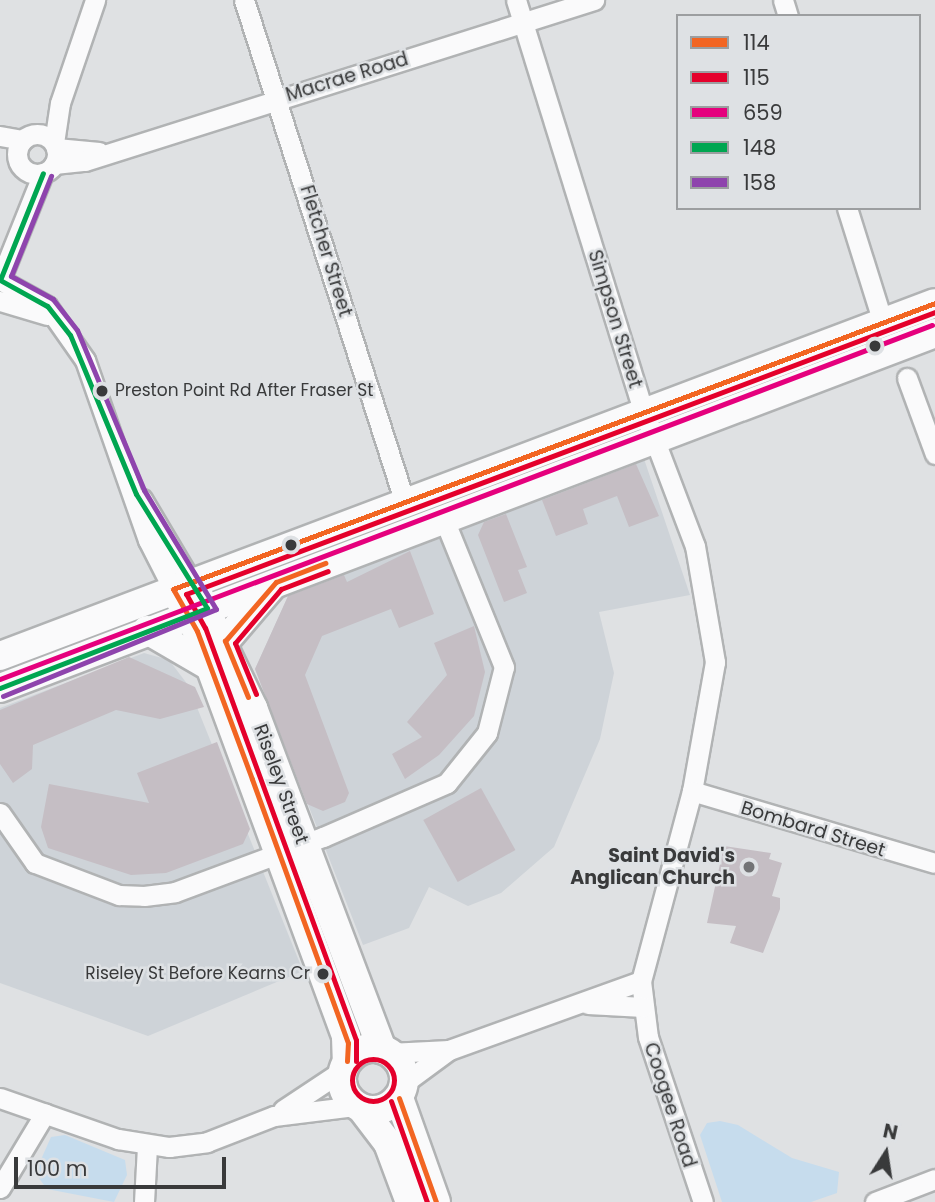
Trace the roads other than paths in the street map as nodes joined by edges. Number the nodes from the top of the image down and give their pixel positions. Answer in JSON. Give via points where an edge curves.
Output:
{"nodes":[{"id":1,"x":95,"y":0,"type":"edge"},
{"id":2,"x":244,"y":0,"type":"edge"},
{"id":3,"x":516,"y":0,"type":"edge"},
{"id":4,"x":594,"y":0,"type":"edge"},
{"id":5,"x":523,"y":24,"type":"junction"},
{"id":6,"x":278,"y":98,"type":"junction"},
{"id":7,"x":0,"y":136,"type":"edge"},
{"id":8,"x":0,"y":145,"type":"edge"},
{"id":9,"x":38,"y":154,"type":"junction"},
{"id":10,"x":848,"y":210,"type":"edge"},
{"id":11,"x":0,"y":280,"type":"edge"},
{"id":12,"x":0,"y":301,"type":"edge"},
{"id":13,"x":935,"y":303,"type":"edge"},
{"id":14,"x":52,"y":315,"type":"junction"},
{"id":15,"x":883,"y":323,"type":"junction"},
{"id":16,"x":935,"y":333,"type":"edge"},
{"id":17,"x":907,"y":377,"type":"dead end"},
{"id":18,"x":645,"y":413,"type":"junction"},
{"id":19,"x":655,"y":439,"type":"junction"},
{"id":20,"x":935,"y":454,"type":"edge"},
{"id":21,"x":405,"y":503,"type":"junction"},
{"id":22,"x":444,"y":519,"type":"junction"},
{"id":23,"x":276,"y":582,"type":"junction"},
{"id":24,"x":182,"y":585,"type":"junction"},
{"id":25,"x":198,"y":611,"type":"junction"},
{"id":26,"x":147,"y":630,"type":"junction"},
{"id":27,"x":225,"y":642,"type":"junction"},
{"id":28,"x":0,"y":656,"type":"edge"},
{"id":29,"x":209,"y":666,"type":"junction"},
{"id":30,"x":0,"y":688,"type":"edge"},
{"id":31,"x":692,"y":791,"type":"junction"},
{"id":32,"x":0,"y":813,"type":"edge"},
{"id":33,"x":291,"y":848,"type":"junction"},
{"id":34,"x":935,"y":863,"type":"edge"},
{"id":35,"x":641,"y":981,"type":"junction"},
{"id":36,"x":584,"y":1003,"type":"junction"},
{"id":37,"x":643,"y":1007,"type":"junction"},
{"id":38,"x":449,"y":1050,"type":"junction"},
{"id":39,"x":386,"y":1051,"type":"junction"},
{"id":40,"x":345,"y":1066,"type":"junction"},
{"id":41,"x":402,"y":1090,"type":"junction"},
{"id":42,"x":0,"y":1098,"type":"edge"},
{"id":43,"x":359,"y":1107,"type":"junction"},
{"id":44,"x":45,"y":1114,"type":"junction"},
{"id":45,"x":274,"y":1116,"type":"junction"},
{"id":46,"x":147,"y":1146,"type":"junction"},
{"id":47,"x":935,"y":1179,"type":"edge"},
{"id":48,"x":0,"y":1188,"type":"edge"},
{"id":49,"x":144,"y":1202,"type":"edge"},
{"id":50,"x":410,"y":1202,"type":"edge"},
{"id":51,"x":436,"y":1202,"type":"edge"},
{"id":52,"x":702,"y":1202,"type":"edge"},
{"id":53,"x":875,"y":1202,"type":"edge"}],
"edges":[{"from":1,"to":9,"type":"street"},
{"from":2,"to":6,"type":"street","name":"Fletcher Street"},
{"from":3,"to":5,"type":"street","name":"Simpson Street"},
{"from":4,"to":5,"type":"street","name":"Macrae Road"},
{"from":5,"to":6,"type":"street","name":"Macrae Road"},
{"from":5,"to":18,"type":"street","name":"Simpson Street"},
{"from":6,"to":9,"type":"street","name":"Macrae Road","via":[[99,152]]},
{"from":6,"to":21,"type":"street","name":"Fletcher Street"},
{"from":7,"to":9,"type":"street","name":"Macrae Road"},
{"from":8,"to":9,"type":"street"},
{"from":9,"to":11,"type":"street","via":[[27,203]]},
{"from":10,"to":15,"type":"street"},
{"from":11,"to":14,"type":"street","name":"Riseley Street"},
{"from":12,"to":14,"type":"street"},
{"from":13,"to":15,"type":"highway"},
{"from":14,"to":24,"type":"street","name":"Riseley Street","via":[[85,360],[136,494]]},
{"from":15,"to":18,"type":"highway"},
{"from":16,"to":19,"type":"highway"},
{"from":17,"to":20,"type":"street"},
{"from":18,"to":19,"type":"street","name":"Simpson Street"},
{"from":18,"to":21,"type":"highway"},
{"from":19,"to":22,"type":"highway"},
{"from":19,"to":31,"type":"street","name":"Simpson Street","via":[[695,546],[715,662]]},
{"from":21,"to":24,"type":"highway"},
{"from":22,"to":23,"type":"highway"},
{"from":22,"to":33,"type":"street","via":[[504,667],[487,733],[447,783]]},
{"from":23,"to":25,"type":"highway"},
{"from":23,"to":27,"type":"highway"},
{"from":24,"to":25,"type":"highway","name":"Riseley Street"},
{"from":24,"to":28,"type":"highway"},
{"from":25,"to":26,"type":"highway"},
{"from":25,"to":27,"type":"highway","name":"Riseley Street"},
{"from":25,"to":29,"type":"highway","name":"Riseley Street"},
{"from":26,"to":29,"type":"highway"},
{"from":26,"to":30,"type":"highway"},
{"from":27,"to":33,"type":"highway","name":"Riseley Street"},
{"from":29,"to":33,"type":"highway","name":"Riseley Street"},
{"from":31,"to":34,"type":"street","name":"Bombard Street"},
{"from":31,"to":35,"type":"street","name":"Simpson Street"},
{"from":32,"to":33,"type":"street","via":[[34,863],[119,895],[175,892]]},
{"from":33,"to":39,"type":"highway","name":"Riseley Street"},
{"from":33,"to":40,"type":"highway","name":"Riseley Street","via":[[348,1043]]},
{"from":35,"to":36,"type":"street"},
{"from":35,"to":37,"type":"street","name":"Simpson Street"},
{"from":36,"to":37,"type":"street"},
{"from":36,"to":38,"type":"street"},
{"from":37,"to":52,"type":"street","name":"Coogee Road","via":[[669,1110]]},
{"from":38,"to":39,"type":"street"},
{"from":38,"to":41,"type":"street"},
{"from":39,"to":40,"type":"highway","via":[[369,1048]]},
{"from":39,"to":41,"type":"highway","name":"Riseley Street","via":[[399,1062]]},
{"from":40,"to":43,"type":"highway","name":"Riseley Street","via":[[343,1090]]},
{"from":40,"to":45,"type":"street"},
{"from":41,"to":43,"type":"highway","via":[[390,1106]]},
{"from":41,"to":51,"type":"highway","name":"Riseley Street"},
{"from":42,"to":44,"type":"street"},
{"from":43,"to":45,"type":"street"},
{"from":43,"to":50,"type":"highway","name":"Riseley Street","via":[[388,1143]]},
{"from":44,"to":46,"type":"street"},
{"from":44,"to":48,"type":"street"},
{"from":45,"to":46,"type":"street","via":[[197,1144]]},
{"from":46,"to":49,"type":"street"},
{"from":47,"to":53,"type":"street"}]}
